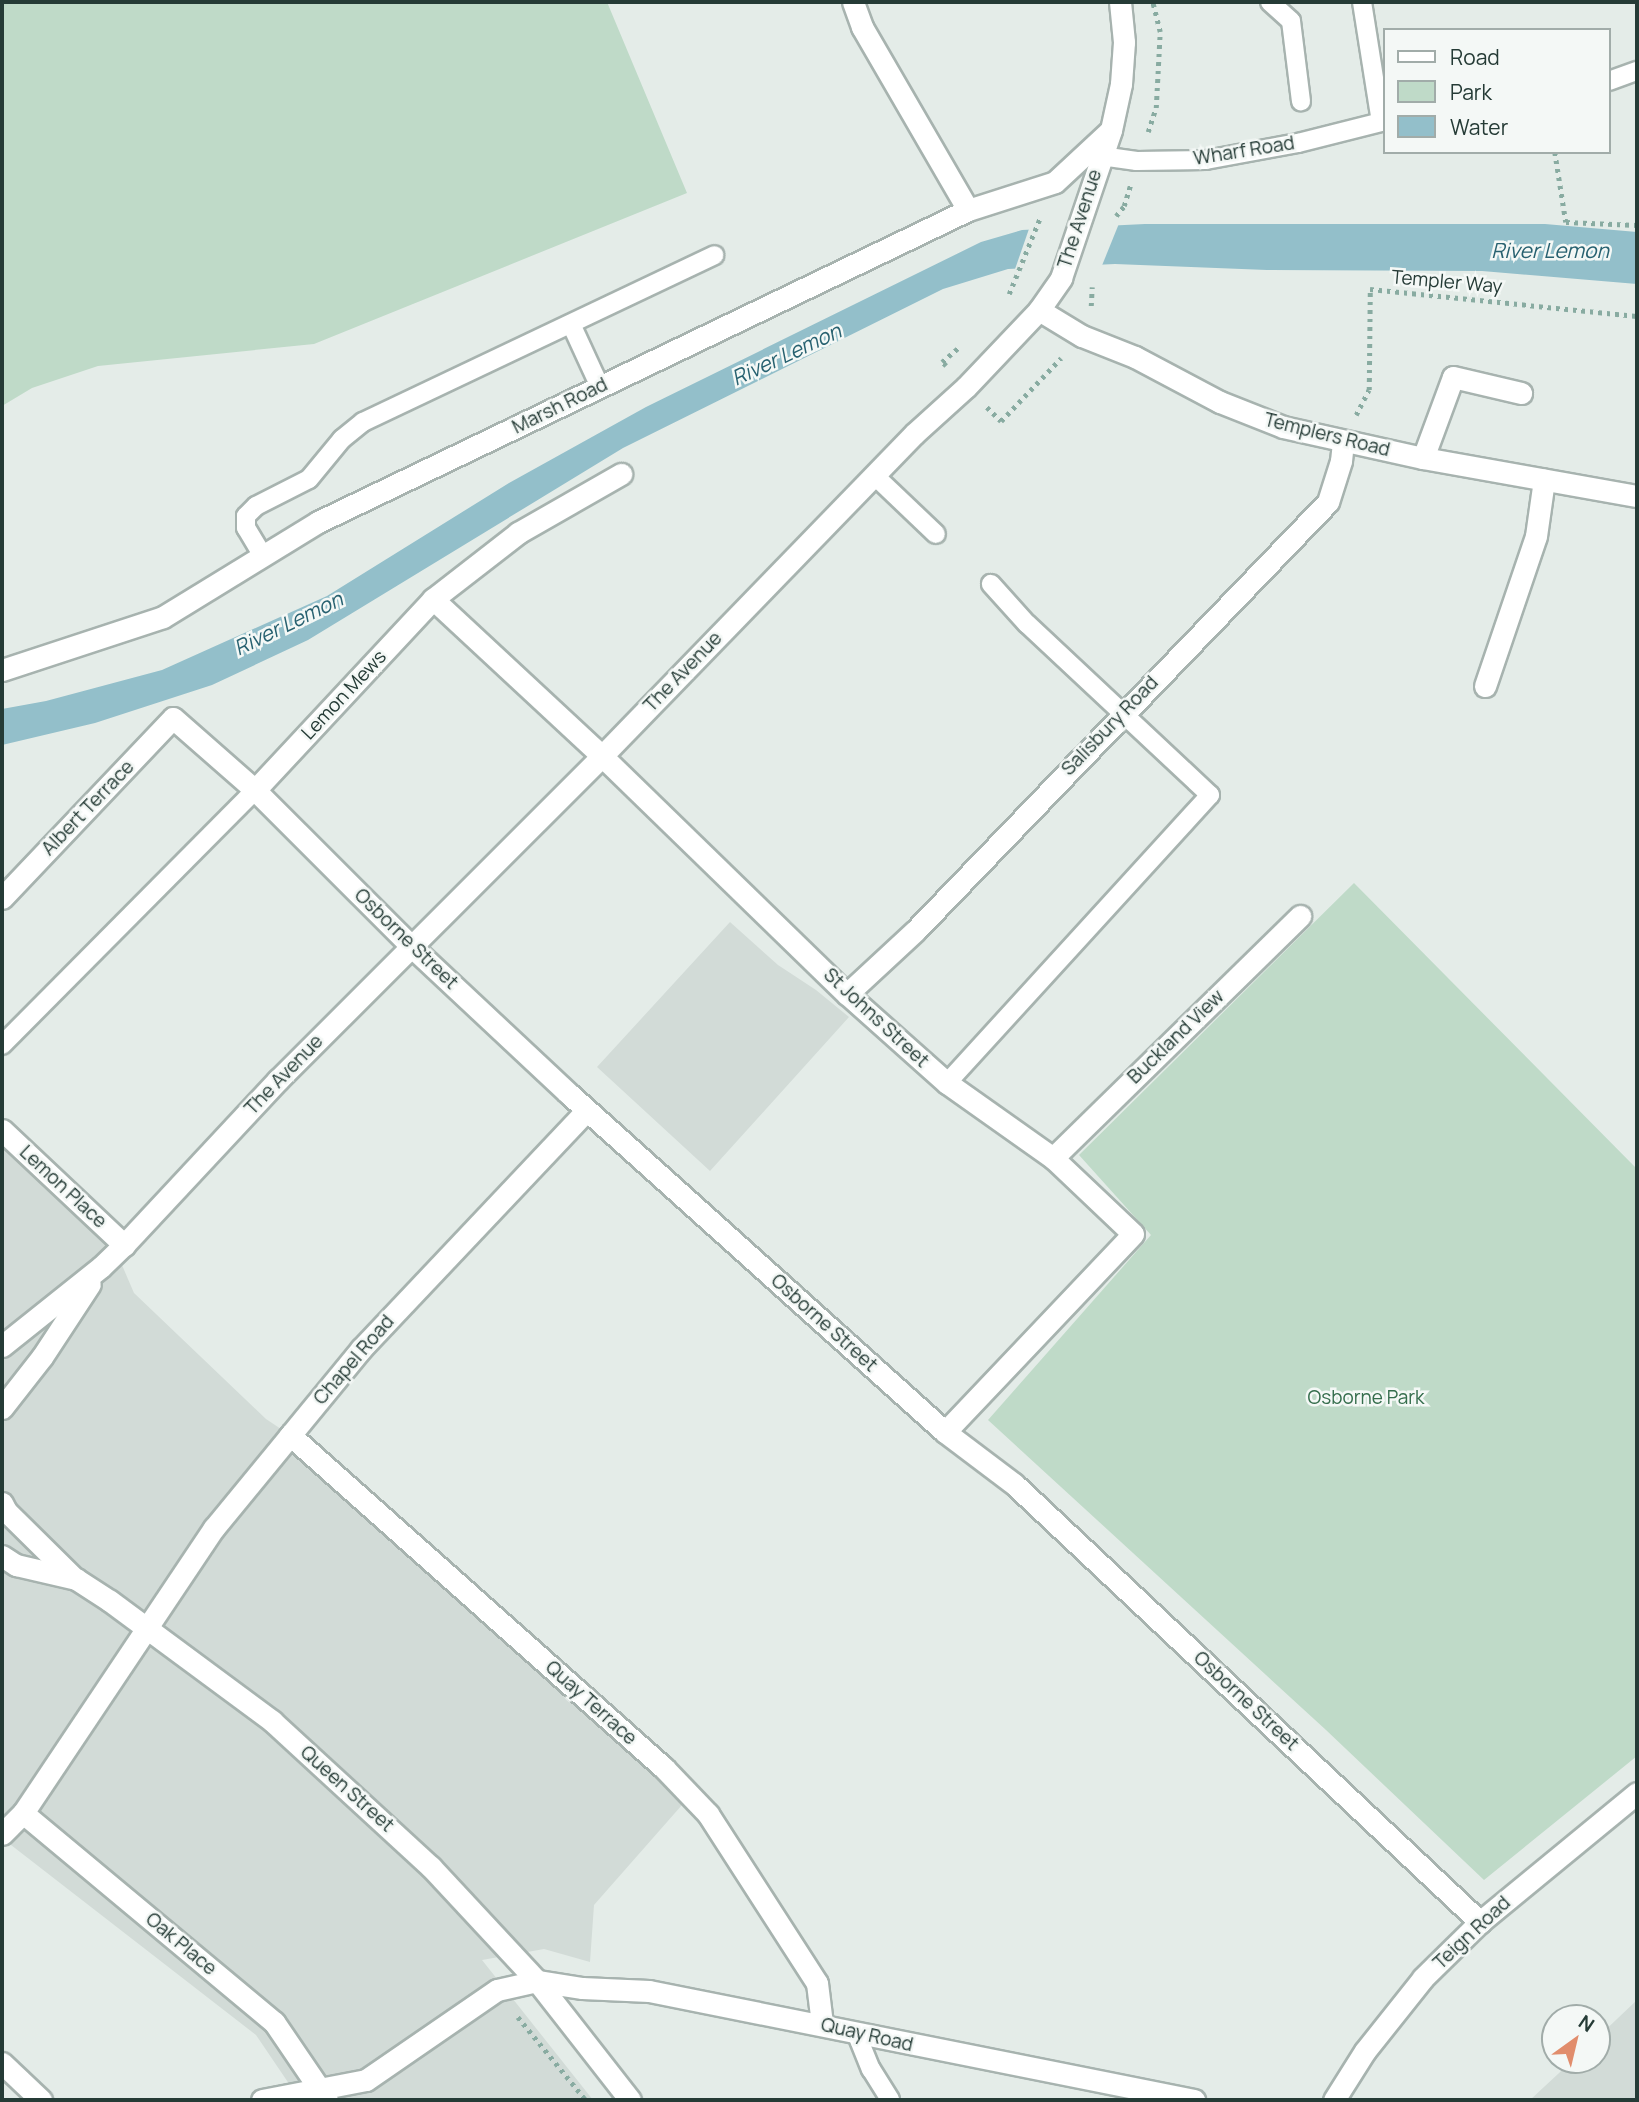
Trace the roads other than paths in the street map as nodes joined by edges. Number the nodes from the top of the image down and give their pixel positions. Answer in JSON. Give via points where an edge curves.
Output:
{"nodes":[{"id":1,"x":853,"y":2,"type":"edge"},
{"id":2,"x":1120,"y":2,"type":"edge"},
{"id":3,"x":1270,"y":2,"type":"edge"},
{"id":4,"x":1362,"y":2,"type":"edge"},
{"id":5,"x":1636,"y":74,"type":"edge"},
{"id":6,"x":1611,"y":80,"type":"edge"},
{"id":7,"x":1301,"y":100,"type":"dead end"},
{"id":8,"x":1383,"y":121,"type":"edge"},
{"id":9,"x":1111,"y":130,"type":"junction"},
{"id":10,"x":1101,"y":156,"type":"junction"},
{"id":11,"x":968,"y":210,"type":"junction"},
{"id":12,"x":714,"y":255,"type":"dead end"},
{"id":13,"x":1039,"y":310,"type":"junction"},
{"id":14,"x":570,"y":324,"type":"junction"},
{"id":15,"x":600,"y":387,"type":"junction"},
{"id":16,"x":1521,"y":393,"type":"dead end"},
{"id":17,"x":1343,"y":441,"type":"junction"},
{"id":18,"x":1423,"y":458,"type":"junction"},
{"id":19,"x":621,"y":474,"type":"dead end"},
{"id":20,"x":875,"y":476,"type":"junction"},
{"id":21,"x":1544,"y":480,"type":"junction"},
{"id":22,"x":1637,"y":496,"type":"edge"},
{"id":23,"x":936,"y":534,"type":"dead end"},
{"id":24,"x":263,"y":556,"type":"junction"},
{"id":25,"x":991,"y":584,"type":"dead end"},
{"id":26,"x":433,"y":599,"type":"junction"},
{"id":27,"x":2,"y":670,"type":"edge"},
{"id":28,"x":1485,"y":686,"type":"dead end"},
{"id":29,"x":1124,"y":712,"type":"junction"},
{"id":30,"x":173,"y":718,"type":"joint"},
{"id":31,"x":602,"y":756,"type":"junction"},
{"id":32,"x":255,"y":790,"type":"junction"},
{"id":33,"x":2,"y":898,"type":"edge"},
{"id":34,"x":1300,"y":916,"type":"dead end"},
{"id":35,"x":411,"y":946,"type":"junction"},
{"id":36,"x":848,"y":994,"type":"junction"},
{"id":37,"x":2,"y":1045,"type":"edge"},
{"id":38,"x":947,"y":1083,"type":"junction"},
{"id":39,"x":586,"y":1111,"type":"junction"},
{"id":40,"x":2,"y":1130,"type":"edge"},
{"id":41,"x":1053,"y":1158,"type":"junction"},
{"id":42,"x":124,"y":1245,"type":"junction"},
{"id":43,"x":101,"y":1267,"type":"junction"},
{"id":44,"x":2,"y":1346,"type":"edge"},
{"id":45,"x":2,"y":1408,"type":"edge"},
{"id":46,"x":946,"y":1432,"type":"junction"},
{"id":47,"x":290,"y":1434,"type":"junction"},
{"id":48,"x":2,"y":1503,"type":"edge"},
{"id":49,"x":2,"y":1556,"type":"edge"},
{"id":50,"x":76,"y":1580,"type":"junction"},
{"id":51,"x":145,"y":1630,"type":"junction"},
{"id":52,"x":1637,"y":1793,"type":"edge"},
{"id":53,"x":23,"y":1814,"type":"junction"},
{"id":54,"x":2,"y":1834,"type":"edge"},
{"id":55,"x":1480,"y":1922,"type":"junction"},
{"id":56,"x":537,"y":1981,"type":"junction"},
{"id":57,"x":822,"y":2024,"type":"junction"},
{"id":58,"x":857,"y":2035,"type":"junction"},
{"id":59,"x":2,"y":2063,"type":"edge"},
{"id":60,"x":324,"y":2096,"type":"edge"},
{"id":61,"x":41,"y":2100,"type":"edge"},
{"id":62,"x":262,"y":2100,"type":"edge"},
{"id":63,"x":630,"y":2100,"type":"edge"},
{"id":64,"x":890,"y":2100,"type":"edge"},
{"id":65,"x":1194,"y":2100,"type":"edge"},
{"id":66,"x":1335,"y":2100,"type":"edge"}],
"edges":[{"from":1,"to":11,"type":"street","via":[[862,27]]},
{"from":2,"to":9,"type":"street","name":"The Avenue","via":[[1124,42]]},
{"from":3,"to":7,"type":"lane","via":[[1291,22]]},
{"from":4,"to":8,"type":"lane"},
{"from":5,"to":6,"type":"lane"},
{"from":8,"to":10,"type":"lane","name":"Wharf Road","via":[[1298,144],[1206,160],[1137,161]]},
{"from":9,"to":10,"type":"street","name":"The Avenue"},
{"from":9,"to":11,"type":"street","name":"Marsh Road","via":[[1055,182]]},
{"from":10,"to":13,"type":"street","name":"The Avenue","via":[[1061,278]]},
{"from":11,"to":15,"type":"street","name":"Marsh Road"},
{"from":12,"to":14,"type":"lane"},
{"from":13,"to":17,"type":"street","name":"Templers Road","via":[[1082,336],[1135,357],[1220,402],[1283,427]]},
{"from":13,"to":20,"type":"street","name":"The Avenue"},
{"from":14,"to":15,"type":"lane"},
{"from":14,"to":24,"type":"lane","via":[[363,422],[342,439],[309,479],[256,506],[246,516],[246,528]]},
{"from":15,"to":24,"type":"street","name":"Marsh Road","via":[[318,522]]},
{"from":16,"to":18,"type":"street","via":[[1453,377]]},
{"from":17,"to":18,"type":"street","name":"Templers Road"},
{"from":17,"to":29,"type":"street","name":"Salisbury Road","via":[[1328,502]]},
{"from":18,"to":21,"type":"street","name":"Templers Road"},
{"from":19,"to":26,"type":"street","name":"Lemon Mews","via":[[518,533]]},
{"from":20,"to":23,"type":"lane"},
{"from":20,"to":31,"type":"street","name":"The Avenue"},
{"from":21,"to":22,"type":"street","name":"Templers Road"},
{"from":21,"to":28,"type":"street","via":[[1536,536]]},
{"from":24,"to":27,"type":"street","name":"Marsh Road","via":[[163,617]]},
{"from":25,"to":29,"type":"lane","via":[[1027,624]]},
{"from":26,"to":31,"type":"street","name":"St Johns Street"},
{"from":26,"to":32,"type":"street","name":"Lemon Mews"},
{"from":29,"to":36,"type":"street","name":"Salisbury Road","via":[[915,931]]},
{"from":29,"to":38,"type":"lane","via":[[1210,795]]},
{"from":30,"to":32,"type":"street","name":"Osborne Street"},
{"from":30,"to":33,"type":"street","name":"Albert Terrace"},
{"from":31,"to":35,"type":"street","name":"The Avenue"},
{"from":31,"to":36,"type":"street","name":"St Johns Street"},
{"from":32,"to":35,"type":"street","name":"Osborne Street"},
{"from":32,"to":37,"type":"lane"},
{"from":34,"to":41,"type":"street","name":"Buckland View"},
{"from":35,"to":39,"type":"street","name":"Osborne Street"},
{"from":35,"to":42,"type":"street","name":"The Avenue"},
{"from":36,"to":38,"type":"street","name":"St Johns Street"},
{"from":38,"to":41,"type":"street","name":"St Johns Street"},
{"from":39,"to":46,"type":"street","name":"Osborne Street"},
{"from":39,"to":47,"type":"street","name":"Chapel Road","via":[[361,1349]]},
{"from":40,"to":42,"type":"street","name":"Lemon Place"},
{"from":41,"to":46,"type":"street","name":"St Johns Street","via":[[1133,1234]]},
{"from":42,"to":43,"type":"street","name":"The Avenue"},
{"from":43,"to":44,"type":"street","name":"The Avenue"},
{"from":43,"to":45,"type":"street","name":"The Avenue"},
{"from":46,"to":55,"type":"street","name":"Osborne Street","via":[[1014,1484]]},
{"from":47,"to":51,"type":"street","name":"Chapel Road","via":[[214,1528]]},
{"from":47,"to":57,"type":"street","name":"Quay Terrace","via":[[664,1768],[708,1814],[817,1983]]},
{"from":48,"to":50,"type":"street"},
{"from":49,"to":50,"type":"street","name":"Queen Street","via":[[16,1565]]},
{"from":50,"to":51,"type":"street","name":"Queen Street"},
{"from":51,"to":53,"type":"street"},
{"from":51,"to":56,"type":"street","name":"Queen Street","via":[[272,1721],[431,1867]]},
{"from":52,"to":55,"type":"street","name":"Teign Road"},
{"from":53,"to":54,"type":"street"},
{"from":53,"to":60,"type":"street","name":"Oak Place","via":[[274,2022]]},
{"from":55,"to":66,"type":"street","name":"Teign Road","via":[[1423,1978],[1365,2051]]},
{"from":56,"to":57,"type":"street","name":"Quay Road","via":[[649,1992]]},
{"from":56,"to":60,"type":"street","via":[[497,1990],[366,2080]]},
{"from":56,"to":63,"type":"street","name":"Queen Street"},
{"from":57,"to":58,"type":"street","name":"Quay Road"},
{"from":58,"to":64,"type":"lane"},
{"from":58,"to":65,"type":"street","name":"Quay Road"},
{"from":59,"to":61,"type":"street"},
{"from":60,"to":62,"type":"street"}]}
